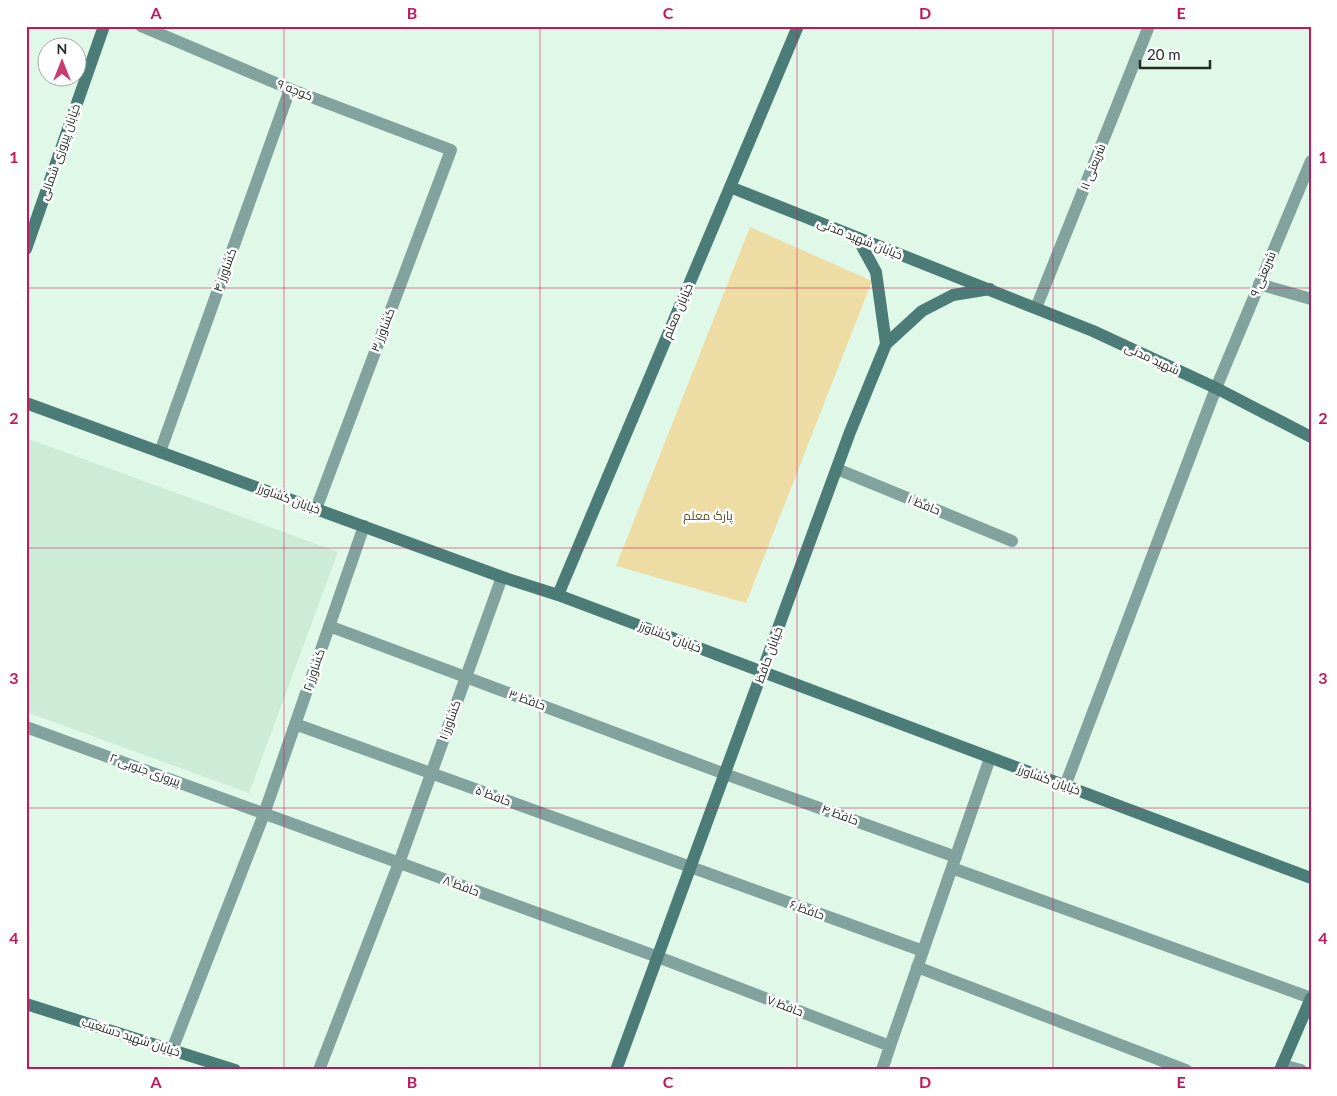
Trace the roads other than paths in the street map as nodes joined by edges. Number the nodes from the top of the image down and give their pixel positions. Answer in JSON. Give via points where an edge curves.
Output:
{"nodes":[{"id":1,"x":104,"y":26,"type":"edge"},
{"id":2,"x":141,"y":26,"type":"edge"},
{"id":3,"x":798,"y":26,"type":"edge"},
{"id":4,"x":1149,"y":26,"type":"edge"},
{"id":5,"x":290,"y":89,"type":"junction"},
{"id":6,"x":451,"y":150,"type":"joint"},
{"id":7,"x":1311,"y":161,"type":"edge"},
{"id":8,"x":730,"y":187,"type":"junction"},
{"id":9,"x":858,"y":239,"type":"junction"},
{"id":10,"x":26,"y":249,"type":"edge"},
{"id":11,"x":1259,"y":284,"type":"junction"},
{"id":12,"x":990,"y":289,"type":"junction"},
{"id":13,"x":1311,"y":299,"type":"edge"},
{"id":14,"x":1036,"y":308,"type":"junction"},
{"id":15,"x":886,"y":344,"type":"junction"},
{"id":16,"x":1216,"y":388,"type":"junction"},
{"id":17,"x":26,"y":403,"type":"edge"},
{"id":18,"x":1311,"y":437,"type":"edge"},
{"id":19,"x":160,"y":452,"type":"junction"},
{"id":20,"x":837,"y":469,"type":"junction"},
{"id":21,"x":316,"y":509,"type":"junction"},
{"id":22,"x":364,"y":526,"type":"junction"},
{"id":23,"x":1012,"y":541,"type":"dead end"},
{"id":24,"x":502,"y":577,"type":"junction"},
{"id":25,"x":558,"y":595,"type":"junction"},
{"id":26,"x":329,"y":626,"type":"junction"},
{"id":27,"x":762,"y":672,"type":"junction"},
{"id":28,"x":466,"y":678,"type":"junction"},
{"id":29,"x":295,"y":724,"type":"junction"},
{"id":30,"x":26,"y":727,"type":"edge"},
{"id":31,"x":990,"y":758,"type":"junction"},
{"id":32,"x":431,"y":773,"type":"junction"},
{"id":33,"x":725,"y":774,"type":"junction"},
{"id":34,"x":1065,"y":786,"type":"junction"},
{"id":35,"x":264,"y":814,"type":"junction"},
{"id":36,"x":399,"y":863,"type":"junction"},
{"id":37,"x":954,"y":863,"type":"junction"},
{"id":38,"x":691,"y":868,"type":"junction"},
{"id":39,"x":1311,"y":878,"type":"edge"},
{"id":40,"x":923,"y":951,"type":"junction"},
{"id":41,"x":658,"y":957,"type":"junction"},
{"id":42,"x":917,"y":967,"type":"junction"},
{"id":43,"x":1311,"y":998,"type":"edge"},
{"id":44,"x":26,"y":1004,"type":"edge"},
{"id":45,"x":890,"y":1046,"type":"junction"},
{"id":46,"x":172,"y":1050,"type":"junction"},
{"id":47,"x":1281,"y":1068,"type":"edge"},
{"id":48,"x":235,"y":1070,"type":"edge"},
{"id":49,"x":319,"y":1070,"type":"edge"},
{"id":50,"x":616,"y":1070,"type":"edge"},
{"id":51,"x":882,"y":1070,"type":"edge"},
{"id":52,"x":1186,"y":1070,"type":"edge"},
{"id":53,"x":1301,"y":1070,"type":"edge"}],
"edges":[{"from":1,"to":10,"type":"street","name":"خیابان پیروزی شمالی"},
{"from":2,"to":5,"type":"street","name":"کوچه ۹"},
{"from":3,"to":8,"type":"street","name":"خیابان معلم"},
{"from":4,"to":14,"type":"street","name":"شریعتی ۱۱"},
{"from":5,"to":6,"type":"street","name":"کوچه ۹"},
{"from":5,"to":19,"type":"street","name":"کشاورز ۴"},
{"from":6,"to":21,"type":"street","name":"کشاورز ۳"},
{"from":7,"to":11,"type":"street","name":"شریعتی ۹"},
{"from":8,"to":9,"type":"street","name":"خیابان شهید مدنی"},
{"from":8,"to":25,"type":"street","name":"خیابان معلم"},
{"from":9,"to":12,"type":"street","name":"خیابان شهید مدنی"},
{"from":9,"to":15,"type":"street","name":"خیابان حافظ","via":[[876,272]]},
{"from":11,"to":13,"type":"street"},
{"from":11,"to":16,"type":"street","name":"شریعتی ۹"},
{"from":12,"to":14,"type":"street","name":"شهید مدنی"},
{"from":12,"to":15,"type":"street","via":[[953,296],[922,311]]},
{"from":14,"to":16,"type":"street","name":"شهید مدنی"},
{"from":15,"to":20,"type":"street","name":"خیابان حافظ"},
{"from":16,"to":18,"type":"street","name":"شهید مدنی"},
{"from":16,"to":34,"type":"street","name":"شریعتی ۹"},
{"from":17,"to":19,"type":"street","name":"خیایان کشاورز"},
{"from":19,"to":21,"type":"street","name":"خیایان کشاورز"},
{"from":20,"to":23,"type":"street","name":"حافظ ۱"},
{"from":20,"to":27,"type":"street","name":"خیابان حافظ"},
{"from":21,"to":22,"type":"street","name":"خیایان کشاورز"},
{"from":22,"to":24,"type":"street","name":"خیایان کشاورز"},
{"from":22,"to":26,"type":"street","name":"کشاورز ۲"},
{"from":24,"to":25,"type":"street","name":"خیایان کشاورز"},
{"from":24,"to":28,"type":"street","name":"کشاورز ۱"},
{"from":25,"to":27,"type":"street","name":"خیایان کشاورز"},
{"from":26,"to":28,"type":"street","name":"حافظ ۳"},
{"from":26,"to":29,"type":"street","name":"کشاورز ۲"},
{"from":27,"to":31,"type":"street","name":"خیایان کشاورز"},
{"from":27,"to":33,"type":"street","name":"خیابان حافظ"},
{"from":28,"to":32,"type":"street","name":"کشاورز ۱"},
{"from":28,"to":33,"type":"street","name":"حافظ ۳"},
{"from":29,"to":32,"type":"street","name":"حافظ ۵"},
{"from":29,"to":35,"type":"street","name":"کشاورز ۲"},
{"from":30,"to":35,"type":"street","name":"پیروزی جنوبی ۲"},
{"from":31,"to":34,"type":"street","name":"خیایان کشاورز"},
{"from":31,"to":37,"type":"street"},
{"from":32,"to":36,"type":"street","name":"کشاورز ۱"},
{"from":32,"to":38,"type":"street","name":"حافظ ۵"},
{"from":33,"to":37,"type":"street","name":"حافظ ۴"},
{"from":33,"to":38,"type":"street","name":"خیابان حافظ"},
{"from":34,"to":39,"type":"street","name":"خیایان کشاورز"},
{"from":35,"to":36,"type":"street","name":"حافظ ۸"},
{"from":35,"to":46,"type":"street","name":"کشاورز ۲"},
{"from":36,"to":41,"type":"street","name":"حافظ ۸"},
{"from":36,"to":49,"type":"street","name":"کشاورز ۱"},
{"from":37,"to":40,"type":"street"},
{"from":37,"to":43,"type":"street","name":"حافظ ۴"},
{"from":38,"to":40,"type":"street","name":"حافظ ۶"},
{"from":38,"to":41,"type":"street","name":"خیابان حافظ"},
{"from":40,"to":42,"type":"street"},
{"from":41,"to":45,"type":"street","name":"حافظ ۷"},
{"from":41,"to":50,"type":"street","name":"خیابان حافظ"},
{"from":42,"to":45,"type":"street"},
{"from":42,"to":52,"type":"street"},
{"from":43,"to":47,"type":"street"},
{"from":44,"to":46,"type":"street","name":"خیایان شهید دستغیب"},
{"from":45,"to":51,"type":"street"},
{"from":46,"to":48,"type":"street","name":"خیایان شهید دستغیب"},
{"from":47,"to":53,"type":"street"}]}
